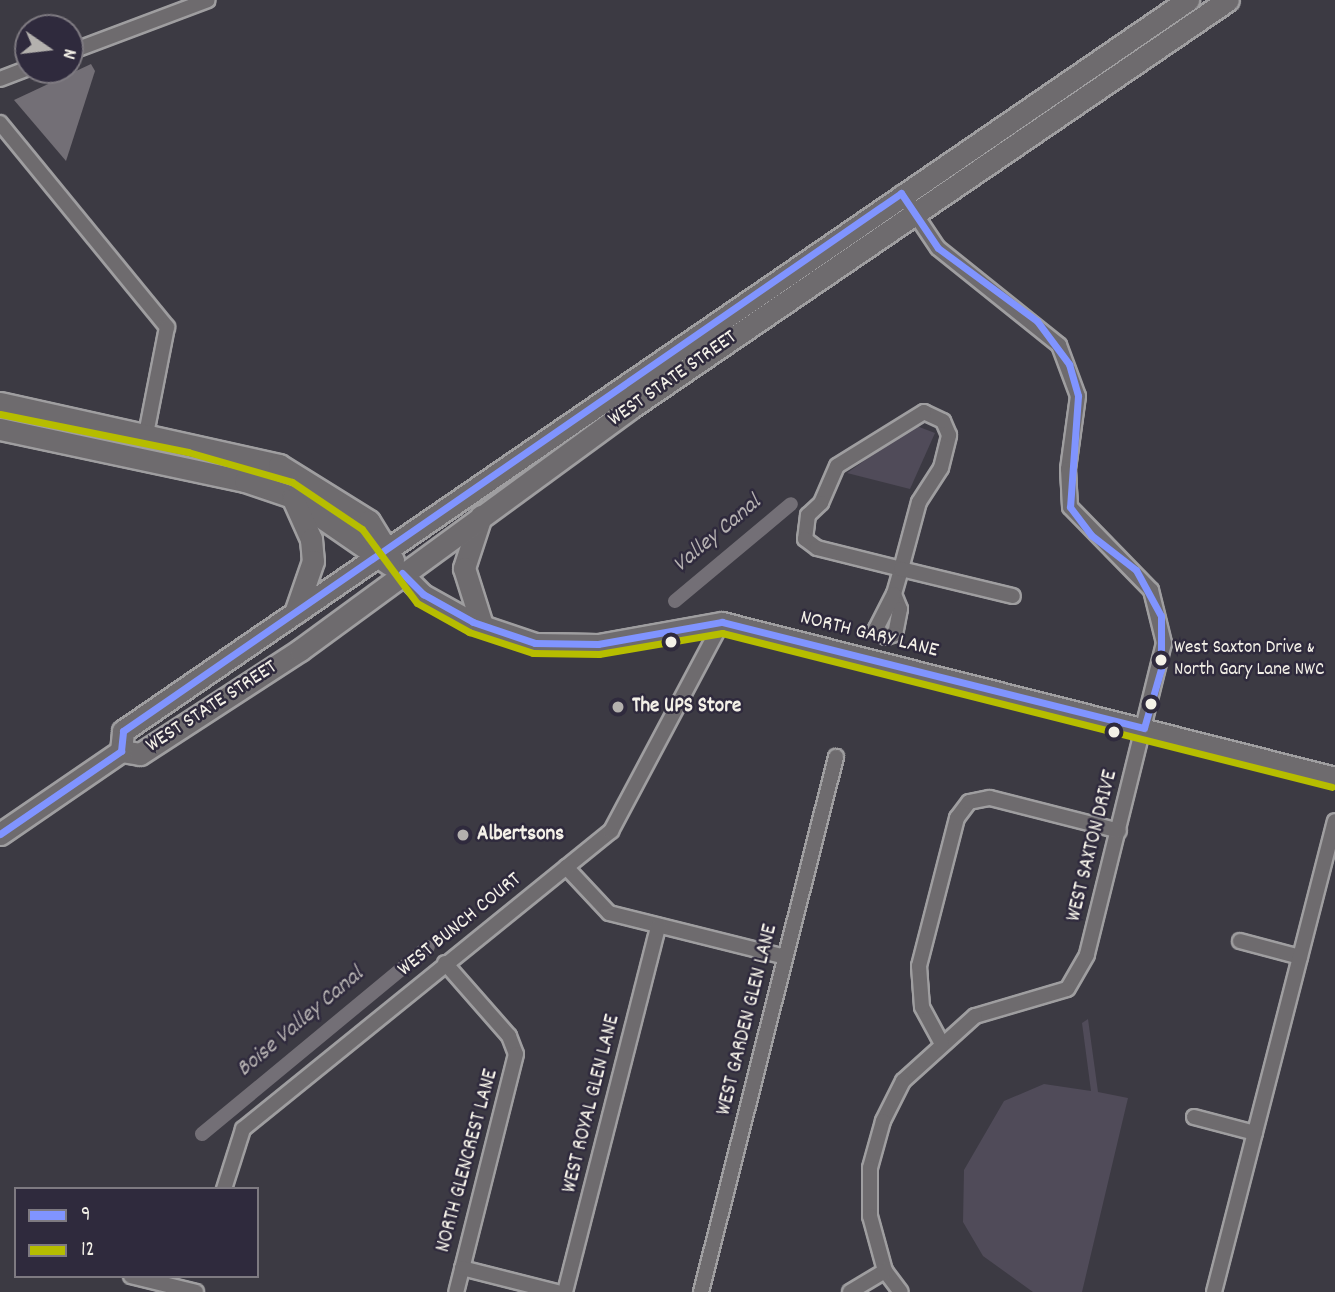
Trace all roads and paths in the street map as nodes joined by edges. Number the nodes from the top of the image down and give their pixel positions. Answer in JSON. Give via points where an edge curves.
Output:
{"nodes":[{"id":1,"x":208,"y":0,"type":"edge"},
{"id":2,"x":1188,"y":0,"type":"edge"},
{"id":3,"x":1228,"y":0,"type":"edge"},
{"id":4,"x":84,"y":47,"type":"edge"},
{"id":5,"x":0,"y":123,"type":"edge"},
{"id":6,"x":901,"y":193,"type":"junction"},
{"id":7,"x":914,"y":215,"type":"junction"},
{"id":8,"x":0,"y":403,"type":"edge"},
{"id":9,"x":0,"y":429,"type":"edge"},
{"id":10,"x":146,"y":434,"type":"junction"},
{"id":11,"x":292,"y":497,"type":"junction"},
{"id":12,"x":481,"y":516,"type":"junction"},
{"id":13,"x":383,"y":553,"type":"junction"},
{"id":14,"x":901,"y":569,"type":"junction"},
{"id":15,"x":402,"y":573,"type":"junction"},
{"id":16,"x":1013,"y":596,"type":"dead end"},
{"id":17,"x":294,"y":615,"type":"junction"},
{"id":18,"x":722,"y":622,"type":"junction"},
{"id":19,"x":482,"y":625,"type":"junction"},
{"id":20,"x":877,"y":661,"type":"junction"},
{"id":21,"x":1144,"y":728,"type":"junction"},
{"id":22,"x":121,"y":751,"type":"junction"},
{"id":23,"x":836,"y":757,"type":"dead end"},
{"id":24,"x":1335,"y":776,"type":"edge"},
{"id":25,"x":1335,"y":821,"type":"edge"},
{"id":26,"x":1119,"y":831,"type":"junction"},
{"id":27,"x":0,"y":834,"type":"edge"},
{"id":28,"x":566,"y":867,"type":"junction"},
{"id":29,"x":658,"y":926,"type":"junction"},
{"id":30,"x":1240,"y":941,"type":"dead end"},
{"id":31,"x":785,"y":957,"type":"junction"},
{"id":32,"x":1300,"y":957,"type":"junction"},
{"id":33,"x":445,"y":963,"type":"junction"},
{"id":34,"x":942,"y":1044,"type":"junction"},
{"id":35,"x":1194,"y":1117,"type":"dead end"},
{"id":36,"x":1255,"y":1133,"type":"junction"},
{"id":37,"x":225,"y":1187,"type":"edge"},
{"id":38,"x":462,"y":1268,"type":"junction"},
{"id":39,"x":885,"y":1271,"type":"junction"},
{"id":40,"x":139,"y":1278,"type":"edge"},
{"id":41,"x":196,"y":1292,"type":"edge"},
{"id":42,"x":456,"y":1292,"type":"edge"},
{"id":43,"x":557,"y":1292,"type":"edge"},
{"id":44,"x":565,"y":1292,"type":"edge"},
{"id":45,"x":701,"y":1292,"type":"edge"},
{"id":46,"x":850,"y":1292,"type":"edge"},
{"id":47,"x":901,"y":1292,"type":"edge"},
{"id":48,"x":1214,"y":1292,"type":"edge"}],
"edges":[{"from":1,"to":4,"type":"street"},
{"from":2,"to":6,"type":"main road","name":"WEST STATE STREET"},
{"from":3,"to":7,"type":"main road","name":"WEST STATE STREET"},
{"from":5,"to":10,"type":"street","via":[[167,327]]},
{"from":6,"to":7,"type":"street","name":"WEST SAXTON DRIVE"},
{"from":6,"to":13,"type":"main road","name":"WEST STATE STREET"},
{"from":7,"to":12,"type":"main road","name":"WEST STATE STREET"},
{"from":7,"to":21,"type":"street","name":"WEST SAXTON DRIVE","via":[[964,271],[1046,330],[1072,371],[1078,396],[1068,469],[1070,507],[1091,535],[1136,570],[1161,617],[1161,669]]},
{"from":8,"to":10,"type":"main road"},
{"from":9,"to":11,"type":"main road","via":[[245,481]]},
{"from":10,"to":13,"type":"main road","via":[[296,472],[369,521]]},
{"from":11,"to":13,"type":"main road"},
{"from":11,"to":17,"type":"main road","via":[[311,539],[313,561]]},
{"from":12,"to":15,"type":"main road","name":"WEST STATE STREET"},
{"from":12,"to":19,"type":"main road","via":[[464,568]]},
{"from":13,"to":15,"type":"main road"},
{"from":13,"to":17,"type":"main road","name":"WEST STATE STREET"},
{"from":14,"to":14,"type":"street","via":[[919,502],[941,468],[949,435],[943,421],[924,412],[910,415],[837,466],[821,503],[808,515],[805,539]]},
{"from":14,"to":16,"type":"street"},
{"from":14,"to":20,"type":"street","via":[[894,594],[900,609],[895,634],[886,637]]},
{"from":15,"to":19,"type":"street","name":"NORTH GARY LANE","via":[[423,594]]},
{"from":15,"to":22,"type":"main road","name":"WEST STATE STREET","via":[[140,754]]},
{"from":17,"to":22,"type":"main road","name":"WEST STATE STREET","via":[[123,731]]},
{"from":18,"to":19,"type":"street","name":"NORTH GARY LANE","via":[[598,644],[536,643]]},
{"from":18,"to":20,"type":"street","name":"NORTH GARY LANE"},
{"from":18,"to":28,"type":"street","name":"WEST BUNCH COURT","via":[[611,831]]},
{"from":20,"to":21,"type":"street","name":"NORTH GARY LANE"},
{"from":21,"to":24,"type":"street","name":"NORTH GARY LANE"},
{"from":21,"to":26,"type":"street","name":"WEST SAXTON DRIVE"},
{"from":22,"to":27,"type":"main road","name":"WEST STATE STREET"},
{"from":23,"to":31,"type":"street","name":"WEST GARDEN GLEN LANE"},
{"from":25,"to":32,"type":"street"},
{"from":26,"to":34,"type":"street","name":"WEST SAXTON DRIVE","via":[[1087,955],[1067,989],[975,1016]]},
{"from":26,"to":34,"type":"street","via":[[990,798],[969,802],[957,818],[919,966],[922,1007]]},
{"from":28,"to":29,"type":"street","via":[[603,910]]},
{"from":28,"to":33,"type":"street","name":"WEST BUNCH COURT"},
{"from":29,"to":31,"type":"street"},
{"from":29,"to":44,"type":"street","name":"WEST ROYAL GLEN LANE"},
{"from":30,"to":32,"type":"street"},
{"from":31,"to":45,"type":"street","name":"WEST GARDEN GLEN LANE"},
{"from":32,"to":36,"type":"street"},
{"from":33,"to":37,"type":"street","name":"WEST BUNCH COURT","via":[[243,1129]]},
{"from":33,"to":38,"type":"street","name":"NORTH GLENCREST LANE","via":[[509,1036],[516,1054]]},
{"from":34,"to":39,"type":"street","name":"WEST SAXTON DRIVE","via":[[903,1080],[870,1168],[870,1216]]},
{"from":35,"to":36,"type":"street"},
{"from":36,"to":48,"type":"street"},
{"from":38,"to":42,"type":"street","name":"NORTH GLENCREST LANE"},
{"from":38,"to":43,"type":"street","name":"NORTH GLENCREST LANE"},
{"from":39,"to":46,"type":"street"},
{"from":39,"to":47,"type":"street","name":"WEST SAXTON DRIVE"},
{"from":40,"to":41,"type":"street"}]}
